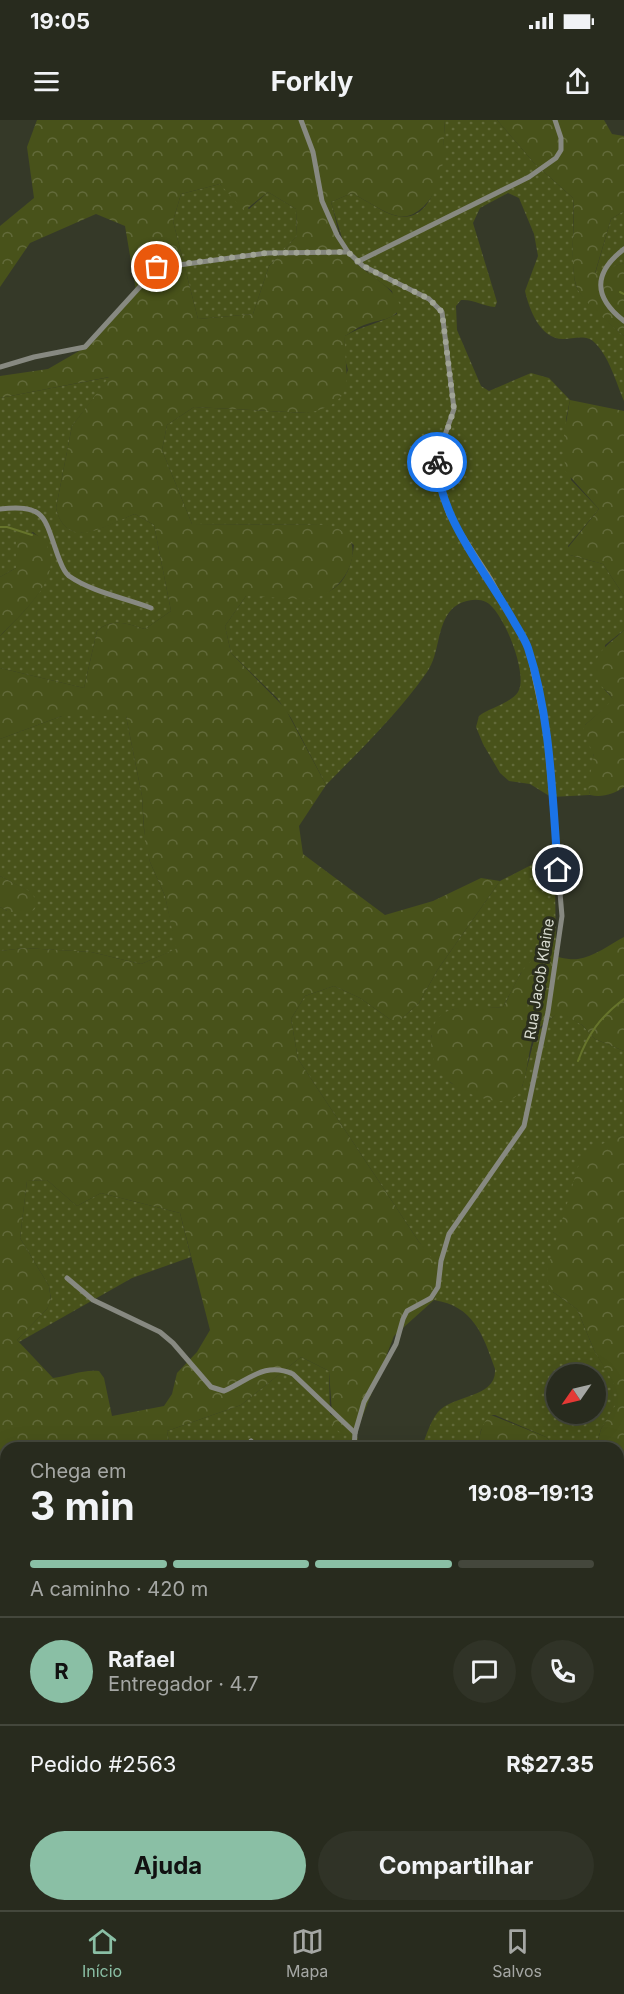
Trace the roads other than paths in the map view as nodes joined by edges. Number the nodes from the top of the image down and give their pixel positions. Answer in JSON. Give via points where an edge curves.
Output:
{"nodes":[{"id":1,"x":301,"y":120,"type":"edge"},
{"id":2,"x":555,"y":120,"type":"edge"},
{"id":3,"x":624,"y":249,"type":"edge"},
{"id":4,"x":348,"y":252,"type":"junction"},
{"id":5,"x":357,"y":262,"type":"junction"},
{"id":6,"x":624,"y":321,"type":"edge"},
{"id":7,"x":0,"y":367,"type":"edge"},
{"id":8,"x":0,"y":509,"type":"edge"},
{"id":9,"x":151,"y":608,"type":"dead end"},
{"id":10,"x":67,"y":1278,"type":"dead end"},
{"id":11,"x":354,"y":1433,"type":"junction"},
{"id":12,"x":354,"y":1442,"type":"edge"}],
"edges":[{"from":1,"to":4,"type":"street","name":"Rua Jacob Klaine","via":[[313,152],[322,201]]},
{"from":2,"to":5,"type":"street","via":[[561,150],[546,166]]},
{"from":3,"to":6,"type":"street","via":[[606,265],[601,289],[607,304]]},
{"from":4,"to":5,"type":"street","name":"Rua Jacob Klaine"},
{"from":4,"to":7,"type":"street","via":[[267,253],[157,267],[86,347]]},
{"from":5,"to":11,"type":"street","name":"Rua Jacob Klaine","via":[[429,299],[442,312],[454,409],[436,458],[438,482],[449,515],[528,647],[546,731],[562,916],[548,1012],[524,1126],[449,1234],[438,1287],[431,1298],[407,1311],[396,1344],[364,1402]]},
{"from":8,"to":9,"type":"street","via":[[34,509],[46,523],[67,574]]},
{"from":10,"to":11,"type":"street","via":[[93,1300],[160,1332],[211,1387],[224,1391],[264,1371],[283,1370],[293,1374]]},
{"from":11,"to":12,"type":"street","name":"Rua Jacob Klaine"}]}
